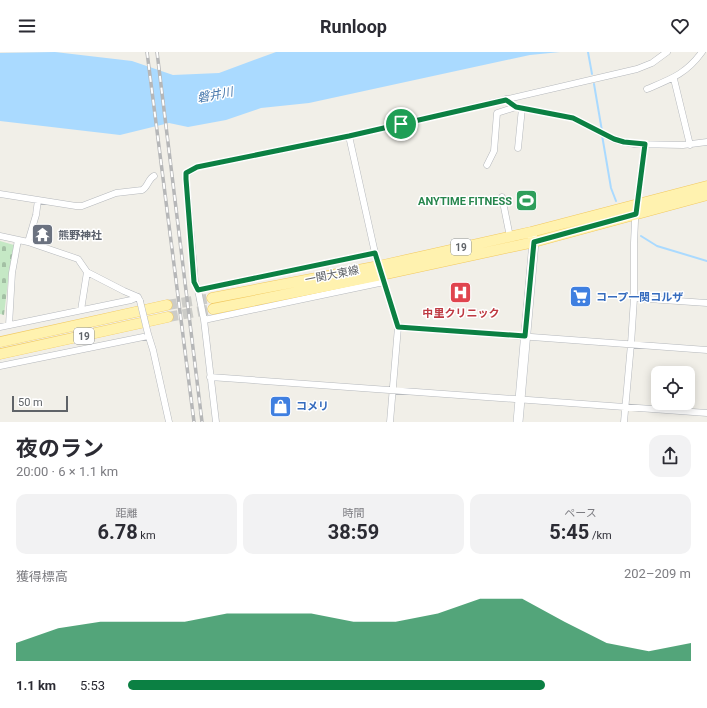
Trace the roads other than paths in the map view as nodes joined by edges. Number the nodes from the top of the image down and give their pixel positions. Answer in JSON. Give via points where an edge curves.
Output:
{"nodes":[{"id":1,"x":667,"y":52,"type":"edge"},
{"id":2,"x":702,"y":52,"type":"edge"},
{"id":3,"x":674,"y":79,"type":"junction"},
{"id":4,"x":647,"y":89,"type":"dead end"},
{"id":5,"x":506,"y":100,"type":"junction"},
{"id":6,"x":519,"y":107,"type":"junction"},
{"id":7,"x":349,"y":136,"type":"junction"},
{"id":8,"x":707,"y":142,"type":"edge"},
{"id":9,"x":645,"y":144,"type":"junction"},
{"id":10,"x":690,"y":144,"type":"junction"},
{"id":11,"x":518,"y":148,"type":"dead end"},
{"id":12,"x":487,"y":165,"type":"dead end"},
{"id":13,"x":154,"y":176,"type":"dead end"},
{"id":14,"x":707,"y":186,"type":"edge"},
{"id":15,"x":0,"y":194,"type":"edge"},
{"id":16,"x":707,"y":195,"type":"edge"},
{"id":17,"x":502,"y":196,"type":"dead end"},
{"id":18,"x":38,"y":200,"type":"junction"},
{"id":19,"x":638,"y":204,"type":"junction"},
{"id":20,"x":636,"y":214,"type":"junction"},
{"id":21,"x":0,"y":236,"type":"edge"},
{"id":22,"x":510,"y":237,"type":"junction"},
{"id":23,"x":532,"y":237,"type":"junction"},
{"id":24,"x":18,"y":240,"type":"junction"},
{"id":25,"x":28,"y":242,"type":"junction"},
{"id":26,"x":375,"y":253,"type":"junction"},
{"id":27,"x":87,"y":272,"type":"junction"},
{"id":28,"x":381,"y":274,"type":"junction"},
{"id":29,"x":198,"y":290,"type":"junction"},
{"id":30,"x":634,"y":298,"type":"junction"},
{"id":31,"x":139,"y":299,"type":"junction"},
{"id":32,"x":212,"y":303,"type":"tunnel mouth"},
{"id":33,"x":707,"y":303,"type":"edge"},
{"id":34,"x":167,"y":305,"type":"tunnel mouth"},
{"id":35,"x":81,"y":310,"type":"junction"},
{"id":36,"x":168,"y":317,"type":"tunnel mouth"},
{"id":37,"x":204,"y":320,"type":"junction"},
{"id":38,"x":9,"y":325,"type":"junction"},
{"id":39,"x":0,"y":327,"type":"edge"},
{"id":40,"x":398,"y":327,"type":"junction"},
{"id":41,"x":148,"y":335,"type":"junction"},
{"id":42,"x":525,"y":336,"type":"junction"},
{"id":43,"x":0,"y":342,"type":"edge"},
{"id":44,"x":631,"y":344,"type":"junction"},
{"id":45,"x":707,"y":350,"type":"edge"},
{"id":46,"x":0,"y":354,"type":"edge"},
{"id":47,"x":0,"y":366,"type":"edge"},
{"id":48,"x":210,"y":377,"type":"junction"},
{"id":49,"x":392,"y":390,"type":"junction"},
{"id":50,"x":520,"y":400,"type":"junction"},
{"id":51,"x":624,"y":408,"type":"junction"},
{"id":52,"x":707,"y":414,"type":"edge"},
{"id":53,"x":169,"y":422,"type":"edge"},
{"id":54,"x":216,"y":422,"type":"edge"},
{"id":55,"x":390,"y":422,"type":"edge"},
{"id":56,"x":518,"y":422,"type":"edge"},
{"id":57,"x":624,"y":422,"type":"edge"}],
"edges":[{"from":1,"to":5,"type":"street","via":[[652,63],[637,69]]},
{"from":2,"to":3,"type":"street"},
{"from":3,"to":4,"type":"street"},
{"from":3,"to":10,"type":"street"},
{"from":5,"to":6,"type":"street"},
{"from":5,"to":7,"type":"street"},
{"from":6,"to":9,"type":"street","via":[[573,118],[624,142]]},
{"from":6,"to":11,"type":"street"},
{"from":6,"to":12,"type":"street","via":[[497,113],[494,151]]},
{"from":7,"to":26,"type":"street"},
{"from":7,"to":29,"type":"street","via":[[197,167],[186,173],[194,282]]},
{"from":8,"to":10,"type":"street"},
{"from":9,"to":10,"type":"street"},
{"from":9,"to":19,"type":"street"},
{"from":13,"to":18,"type":"street","via":[[142,190],[116,193],[82,206]]},
{"from":14,"to":19,"type":"main road","name":"一関大東線","number":"19"},
{"from":15,"to":18,"type":"street"},
{"from":16,"to":20,"type":"main road","name":"一関大東線","number":"19"},
{"from":17,"to":22,"type":"street"},
{"from":18,"to":25,"type":"street"},
{"from":19,"to":20,"type":"street"},
{"from":19,"to":23,"type":"main road","name":"一関大東線","number":"19"},
{"from":20,"to":23,"type":"main road","name":"一関大東線","number":"19"},
{"from":20,"to":30,"type":"street"},
{"from":21,"to":24,"type":"street"},
{"from":22,"to":23,"type":"main road","name":"一関大東線","number":"19"},
{"from":22,"to":28,"type":"main road","name":"一関大東線","number":"19"},
{"from":23,"to":28,"type":"main road","name":"一関大東線","number":"19"},
{"from":23,"to":42,"type":"street"},
{"from":24,"to":25,"type":"street"},
{"from":24,"to":38,"type":"street","via":[[12,273]]},
{"from":25,"to":27,"type":"street","via":[[78,259]]},
{"from":26,"to":28,"type":"street"},
{"from":26,"to":29,"type":"street"},
{"from":27,"to":31,"type":"street"},
{"from":27,"to":35,"type":"street"},
{"from":28,"to":32,"type":"main road","name":"一関大東線","number":"19"},
{"from":28,"to":37,"type":"street"},
{"from":28,"to":40,"type":"street"},
{"from":29,"to":37,"type":"street"},
{"from":30,"to":33,"type":"street"},
{"from":30,"to":44,"type":"street"},
{"from":31,"to":35,"type":"street"},
{"from":31,"to":41,"type":"street","bridge":true},
{"from":34,"to":43,"type":"main road","number":"19"},
{"from":35,"to":38,"type":"street"},
{"from":36,"to":46,"type":"main road","number":"19"},
{"from":37,"to":48,"type":"street"},
{"from":38,"to":39,"type":"street"},
{"from":40,"to":42,"type":"street"},
{"from":40,"to":49,"type":"street"},
{"from":41,"to":47,"type":"street"},
{"from":41,"to":53,"type":"street"},
{"from":42,"to":44,"type":"street"},
{"from":42,"to":50,"type":"street"},
{"from":44,"to":45,"type":"street"},
{"from":44,"to":51,"type":"street"},
{"from":48,"to":49,"type":"street"},
{"from":48,"to":54,"type":"street"},
{"from":49,"to":50,"type":"street"},
{"from":49,"to":55,"type":"street"},
{"from":50,"to":51,"type":"street"},
{"from":50,"to":56,"type":"street"},
{"from":51,"to":52,"type":"street"},
{"from":51,"to":57,"type":"street"}]}
